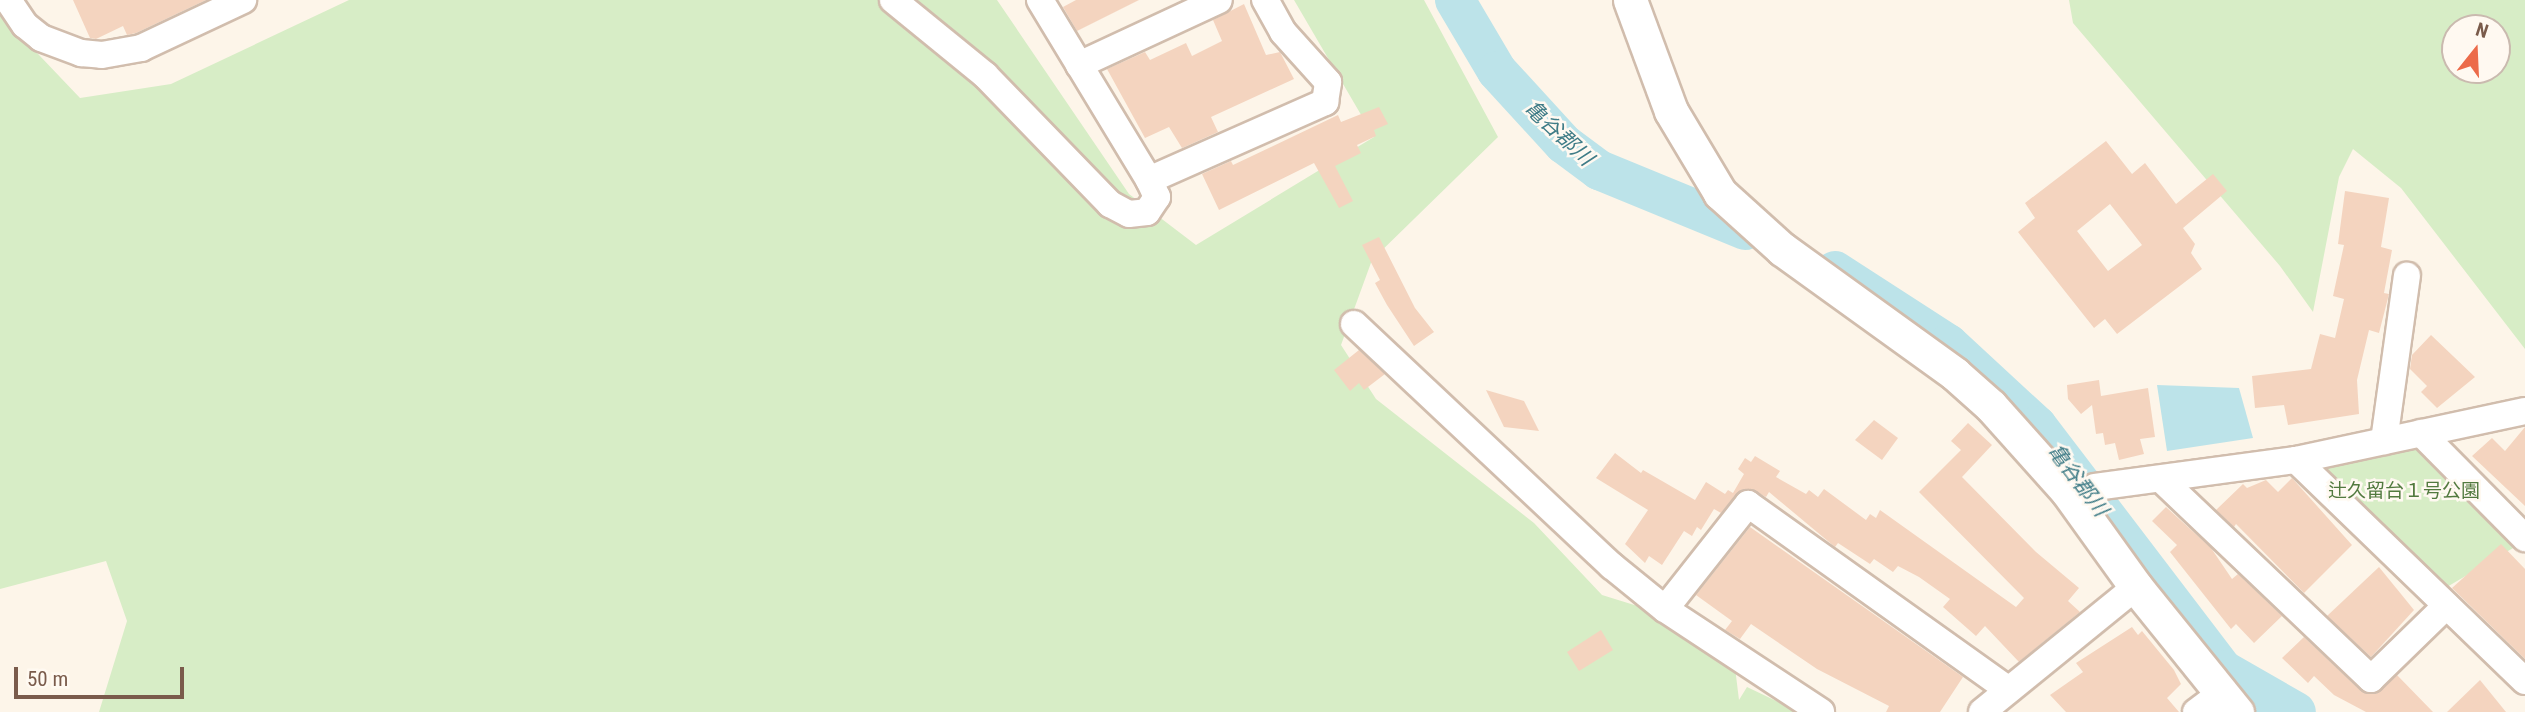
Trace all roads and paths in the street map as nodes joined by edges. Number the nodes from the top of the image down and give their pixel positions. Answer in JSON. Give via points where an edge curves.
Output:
{"nodes":[{"id":1,"x":8,"y":0,"type":"edge"},
{"id":2,"x":243,"y":0,"type":"edge"},
{"id":3,"x":893,"y":0,"type":"edge"},
{"id":4,"x":1040,"y":0,"type":"edge"},
{"id":5,"x":1219,"y":0,"type":"edge"},
{"id":6,"x":1265,"y":0,"type":"edge"},
{"id":7,"x":1630,"y":0,"type":"edge"},
{"id":8,"x":1079,"y":65,"type":"junction"},
{"id":9,"x":1149,"y":180,"type":"junction"},
{"id":10,"x":2407,"y":276,"type":"dead end"},
{"id":11,"x":1354,"y":324,"type":"dead end"},
{"id":12,"x":2525,"y":411,"type":"edge"},
{"id":13,"x":2421,"y":433,"type":"junction"},
{"id":14,"x":2384,"y":441,"type":"junction"},
{"id":15,"x":2296,"y":460,"type":"junction"},
{"id":16,"x":2161,"y":479,"type":"junction"},
{"id":17,"x":2081,"y":489,"type":"junction"},
{"id":18,"x":2525,"y":538,"type":"edge"},
{"id":19,"x":2136,"y":587,"type":"junction"},
{"id":20,"x":2446,"y":606,"type":"junction"},
{"id":21,"x":1665,"y":609,"type":"junction"},
{"id":22,"x":2525,"y":681,"type":"edge"},
{"id":23,"x":2008,"y":690,"type":"junction"},
{"id":24,"x":2218,"y":706,"type":"edge"},
{"id":25,"x":1821,"y":712,"type":"edge"},
{"id":26,"x":1982,"y":712,"type":"edge"}],
"edges":[{"from":1,"to":2,"type":"street","via":[[25,25],[41,38],[81,53],[102,55],[141,48]]},
{"from":3,"to":9,"type":"street","via":[[985,75],[1110,204],[1129,214],[1147,212],[1157,197]]},
{"from":4,"to":8,"type":"street"},
{"from":5,"to":8,"type":"street"},
{"from":6,"to":9,"type":"street","via":[[1283,32],[1328,82],[1325,102]]},
{"from":7,"to":17,"type":"street","via":[[1671,111],[1720,194],[1831,287],[1955,374]]},
{"from":8,"to":9,"type":"street"},
{"from":10,"to":14,"type":"street"},
{"from":11,"to":21,"type":"street","via":[[1527,489]]},
{"from":12,"to":13,"type":"street"},
{"from":13,"to":14,"type":"street"},
{"from":13,"to":18,"type":"street"},
{"from":14,"to":15,"type":"street"},
{"from":15,"to":16,"type":"street"},
{"from":15,"to":20,"type":"street"},
{"from":16,"to":17,"type":"street"},
{"from":16,"to":20,"type":"street","via":[[2371,679]]},
{"from":17,"to":19,"type":"street"},
{"from":19,"to":23,"type":"street"},
{"from":19,"to":24,"type":"street"},
{"from":20,"to":22,"type":"street"},
{"from":21,"to":23,"type":"street","via":[[1748,504]]},
{"from":21,"to":25,"type":"street"},
{"from":23,"to":26,"type":"street"}]}
